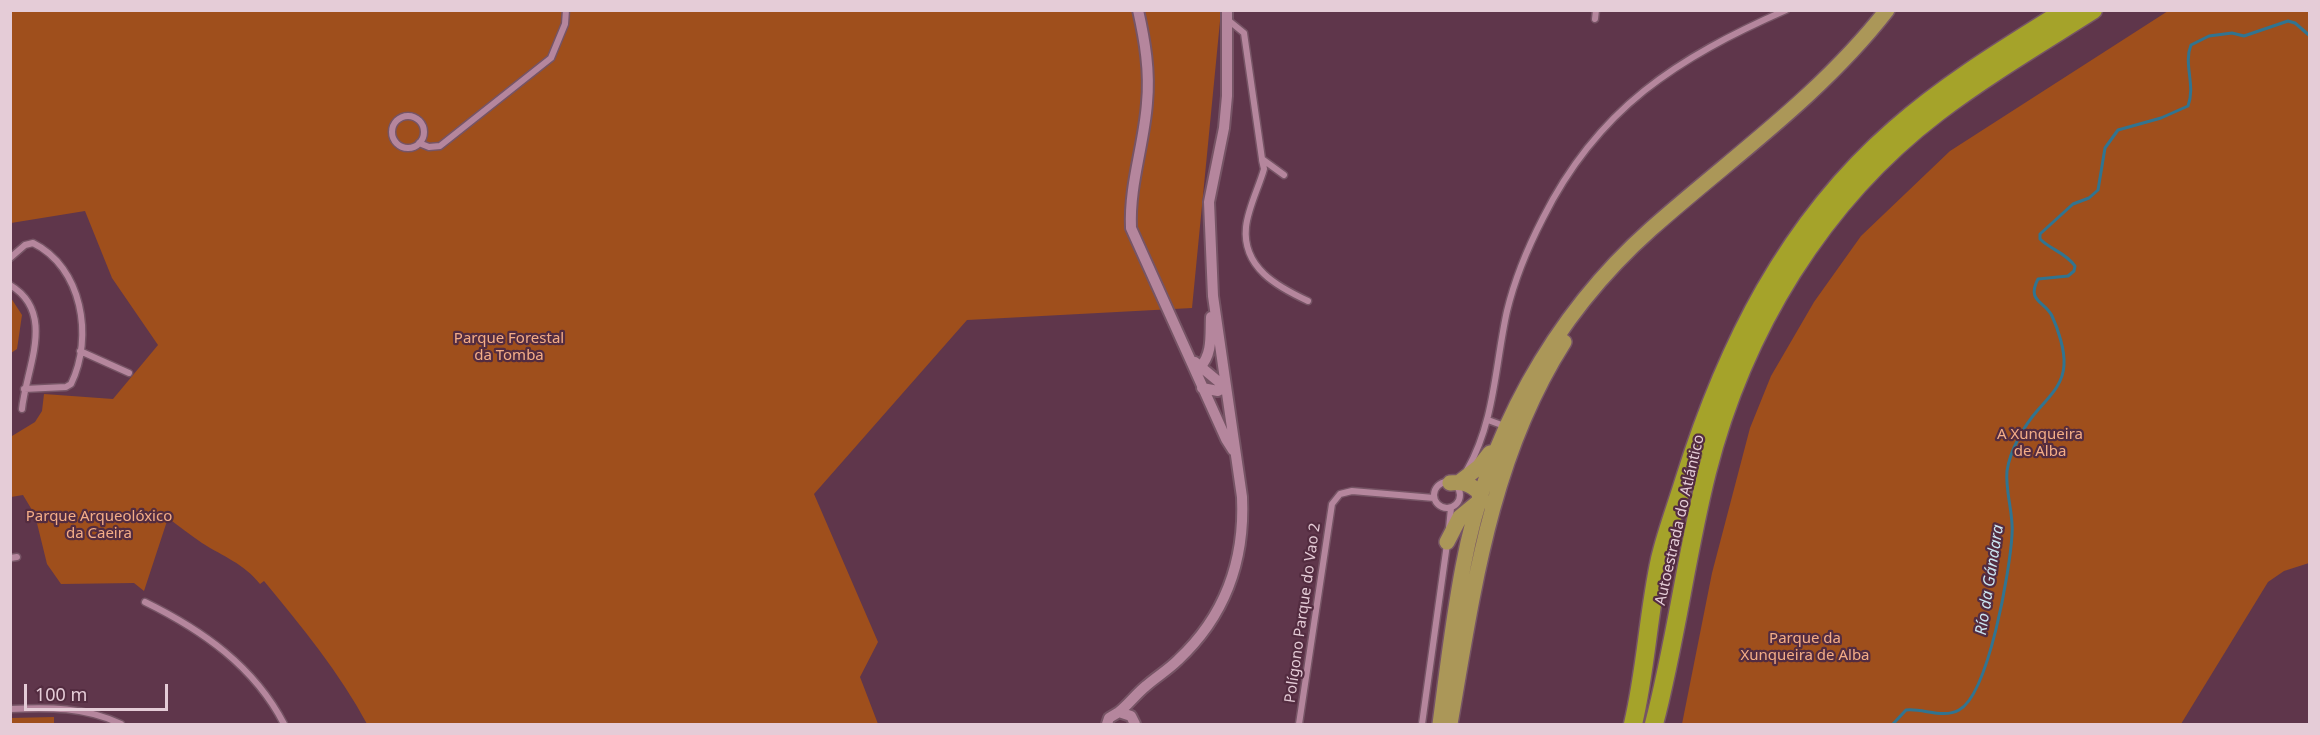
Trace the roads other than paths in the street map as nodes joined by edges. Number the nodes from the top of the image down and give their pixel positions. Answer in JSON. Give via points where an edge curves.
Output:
{"nodes":[{"id":1,"x":566,"y":10,"type":"edge"},
{"id":2,"x":1138,"y":10,"type":"edge"},
{"id":3,"x":1596,"y":10,"type":"edge"},
{"id":4,"x":1786,"y":10,"type":"edge"},
{"id":5,"x":1887,"y":10,"type":"edge"},
{"id":6,"x":1896,"y":10,"type":"edge"},
{"id":7,"x":2066,"y":10,"type":"edge"},
{"id":8,"x":2093,"y":10,"type":"edge"},
{"id":9,"x":1227,"y":15,"type":"edge"},
{"id":10,"x":1595,"y":19,"type":"dead end"},
{"id":11,"x":419,"y":143,"type":"junction"},
{"id":12,"x":1262,"y":159,"type":"junction"},
{"id":13,"x":1284,"y":176,"type":"dead end"},
{"id":14,"x":10,"y":258,"type":"edge"},
{"id":15,"x":10,"y":285,"type":"edge"},
{"id":16,"x":1213,"y":296,"type":"junction"},
{"id":17,"x":1308,"y":301,"type":"dead end"},
{"id":18,"x":80,"y":351,"type":"junction"},
{"id":19,"x":1188,"y":356,"type":"junction"},
{"id":20,"x":1200,"y":367,"type":"junction"},
{"id":21,"x":129,"y":373,"type":"dead end"},
{"id":22,"x":1225,"y":387,"type":"junction"},
{"id":23,"x":1202,"y":388,"type":"junction"},
{"id":24,"x":24,"y":389,"type":"junction"},
{"id":25,"x":1534,"y":401,"type":"junction"},
{"id":26,"x":22,"y":409,"type":"dead end"},
{"id":27,"x":1488,"y":420,"type":"junction"},
{"id":28,"x":1506,"y":432,"type":"junction"},
{"id":29,"x":1235,"y":453,"type":"junction"},
{"id":30,"x":1456,"y":482,"type":"junction"},
{"id":31,"x":1434,"y":498,"type":"junction"},
{"id":32,"x":1480,"y":502,"type":"junction"},
{"id":33,"x":1451,"y":508,"type":"junction"},
{"id":34,"x":1447,"y":542,"type":"junction"},
{"id":35,"x":145,"y":602,"type":"dead end"},
{"id":36,"x":1141,"y":690,"type":"junction"},
{"id":37,"x":10,"y":709,"type":"edge"},
{"id":38,"x":1119,"y":712,"type":"junction"},
{"id":39,"x":1133,"y":720,"type":"edge"},
{"id":40,"x":121,"y":724,"type":"edge"},
{"id":41,"x":284,"y":724,"type":"edge"},
{"id":42,"x":1107,"y":724,"type":"edge"},
{"id":43,"x":1299,"y":724,"type":"edge"},
{"id":44,"x":1422,"y":724,"type":"edge"},
{"id":45,"x":1440,"y":724,"type":"edge"},
{"id":46,"x":1445,"y":724,"type":"edge"},
{"id":47,"x":1450,"y":724,"type":"edge"},
{"id":48,"x":1633,"y":724,"type":"edge"},
{"id":49,"x":1654,"y":724,"type":"edge"}],
"edges":[{"from":1,"to":11,"type":"street","via":[[565,24],[550,58],[440,146]]},
{"from":2,"to":19,"type":"street","via":[[1146,48],[1147,104],[1130,205],[1131,228]]},
{"from":3,"to":10,"type":"street"},
{"from":4,"to":27,"type":"street","via":[[1728,35],[1674,67],[1609,119],[1577,159],[1521,262],[1507,312]]},
{"from":5,"to":28,"type":"main road","via":[[1824,81],[1657,224],[1605,274],[1549,347]]},
{"from":6,"to":25,"type":"main road","via":[[1867,47],[1821,94],[1685,208],[1614,275],[1581,315]]},
{"from":7,"to":48,"type":"highway","name":"Autoestrada do Atlántico","via":[[1974,69],[1894,129],[1841,182],[1770,276],[1733,347],[1704,419],[1660,558]]},
{"from":8,"to":49,"type":"highway","name":"Autoestrada do Atlántico","via":[[1937,113],[1865,180],[1802,256],[1756,336],[1722,421],[1698,511]]},
{"from":9,"to":12,"type":"street","via":[[1244,33]]},
{"from":9,"to":16,"type":"street","via":[[1225,118],[1209,202]]},
{"from":11,"to":11,"type":"street","via":[[406,148],[398,145],[392,131],[396,122],[405,116],[419,121],[423,135]]},
{"from":12,"to":13,"type":"street"},
{"from":12,"to":17,"type":"street","via":[[1264,169],[1246,228],[1249,248],[1256,265],[1275,285]]},
{"from":14,"to":18,"type":"street","via":[[33,243],[60,266],[74,286],[82,315]]},
{"from":15,"to":24,"type":"street","via":[[30,304],[36,322],[37,334]]},
{"from":16,"to":20,"type":"street","via":[[1210,349]]},
{"from":16,"to":22,"type":"street"},
{"from":18,"to":21,"type":"street"},
{"from":18,"to":24,"type":"street","via":[[73,378],[66,387]]},
{"from":19,"to":20,"type":"street"},
{"from":19,"to":23,"type":"street"},
{"from":20,"to":22,"type":"street"},
{"from":22,"to":23,"type":"street","via":[[1218,391]]},
{"from":22,"to":29,"type":"street"},
{"from":23,"to":29,"type":"street"},
{"from":24,"to":26,"type":"street"},
{"from":25,"to":28,"type":"main road"},
{"from":25,"to":47,"type":"main road","via":[[1515,438],[1488,520]]},
{"from":27,"to":28,"type":"street"},
{"from":27,"to":30,"type":"street","via":[[1474,457]]},
{"from":28,"to":30,"type":"main road","via":[[1479,467]]},
{"from":28,"to":32,"type":"main road"},
{"from":29,"to":36,"type":"street","via":[[1243,526],[1233,578],[1222,605],[1195,643]]},
{"from":30,"to":31,"type":"street","via":[[1438,486]]},
{"from":30,"to":32,"type":"main road","via":[[1479,492]]},
{"from":30,"to":33,"type":"street","via":[[1460,495]]},
{"from":31,"to":33,"type":"street","via":[[1438,505]]},
{"from":31,"to":43,"type":"street","name":"Polígono Parque do Vao 2","via":[[1352,491],[1340,494],[1332,504]]},
{"from":32,"to":34,"type":"main road","via":[[1460,517]]},
{"from":32,"to":45,"type":"main road","via":[[1463,566]]},
{"from":32,"to":46,"type":"main road"},
{"from":33,"to":34,"type":"street"},
{"from":34,"to":44,"type":"street"},
{"from":35,"to":41,"type":"street","via":[[179,619],[229,655],[266,695]]},
{"from":36,"to":38,"type":"street"},
{"from":36,"to":39,"type":"street"},
{"from":37,"to":40,"type":"street","via":[[75,710]]},
{"from":38,"to":39,"type":"street"},
{"from":38,"to":42,"type":"street"}]}
